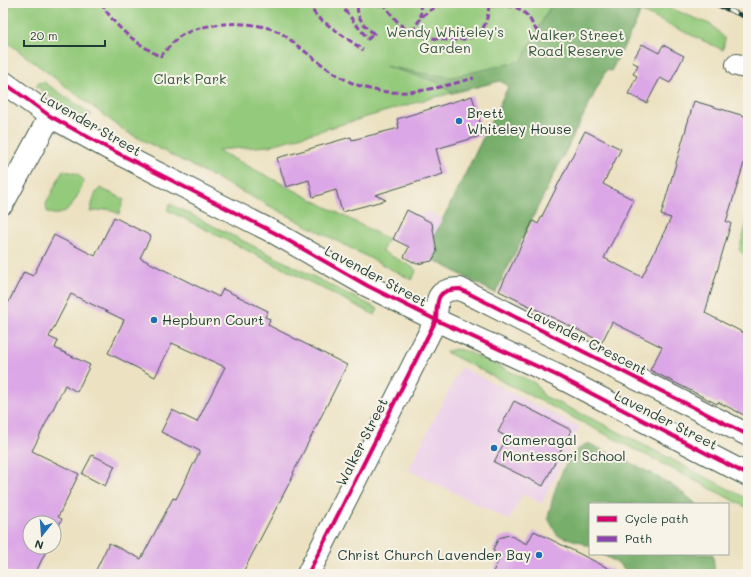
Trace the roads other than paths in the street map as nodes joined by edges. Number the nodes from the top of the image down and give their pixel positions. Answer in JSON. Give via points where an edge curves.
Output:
{"nodes":[{"id":1,"x":3,"y":82,"type":"edge"},
{"id":2,"x":50,"y":116,"type":"junction"},
{"id":3,"x":3,"y":204,"type":"edge"},
{"id":4,"x":436,"y":320,"type":"junction"},
{"id":5,"x":748,"y":435,"type":"edge"},
{"id":6,"x":748,"y":475,"type":"edge"},
{"id":7,"x":308,"y":574,"type":"edge"}],
"edges":[{"from":1,"to":2,"type":"street","name":"Lavender Street"},
{"from":2,"to":3,"type":"street"},
{"from":2,"to":4,"type":"street","name":"Lavender Street"},
{"from":4,"to":5,"type":"street","name":"Lavender Crescent","via":[[437,300],[440,294],[446,290],[460,289]]},
{"from":4,"to":6,"type":"street","name":"Lavender Street","via":[[556,375]]},
{"from":4,"to":7,"type":"street","name":"Walker Street"}]}
